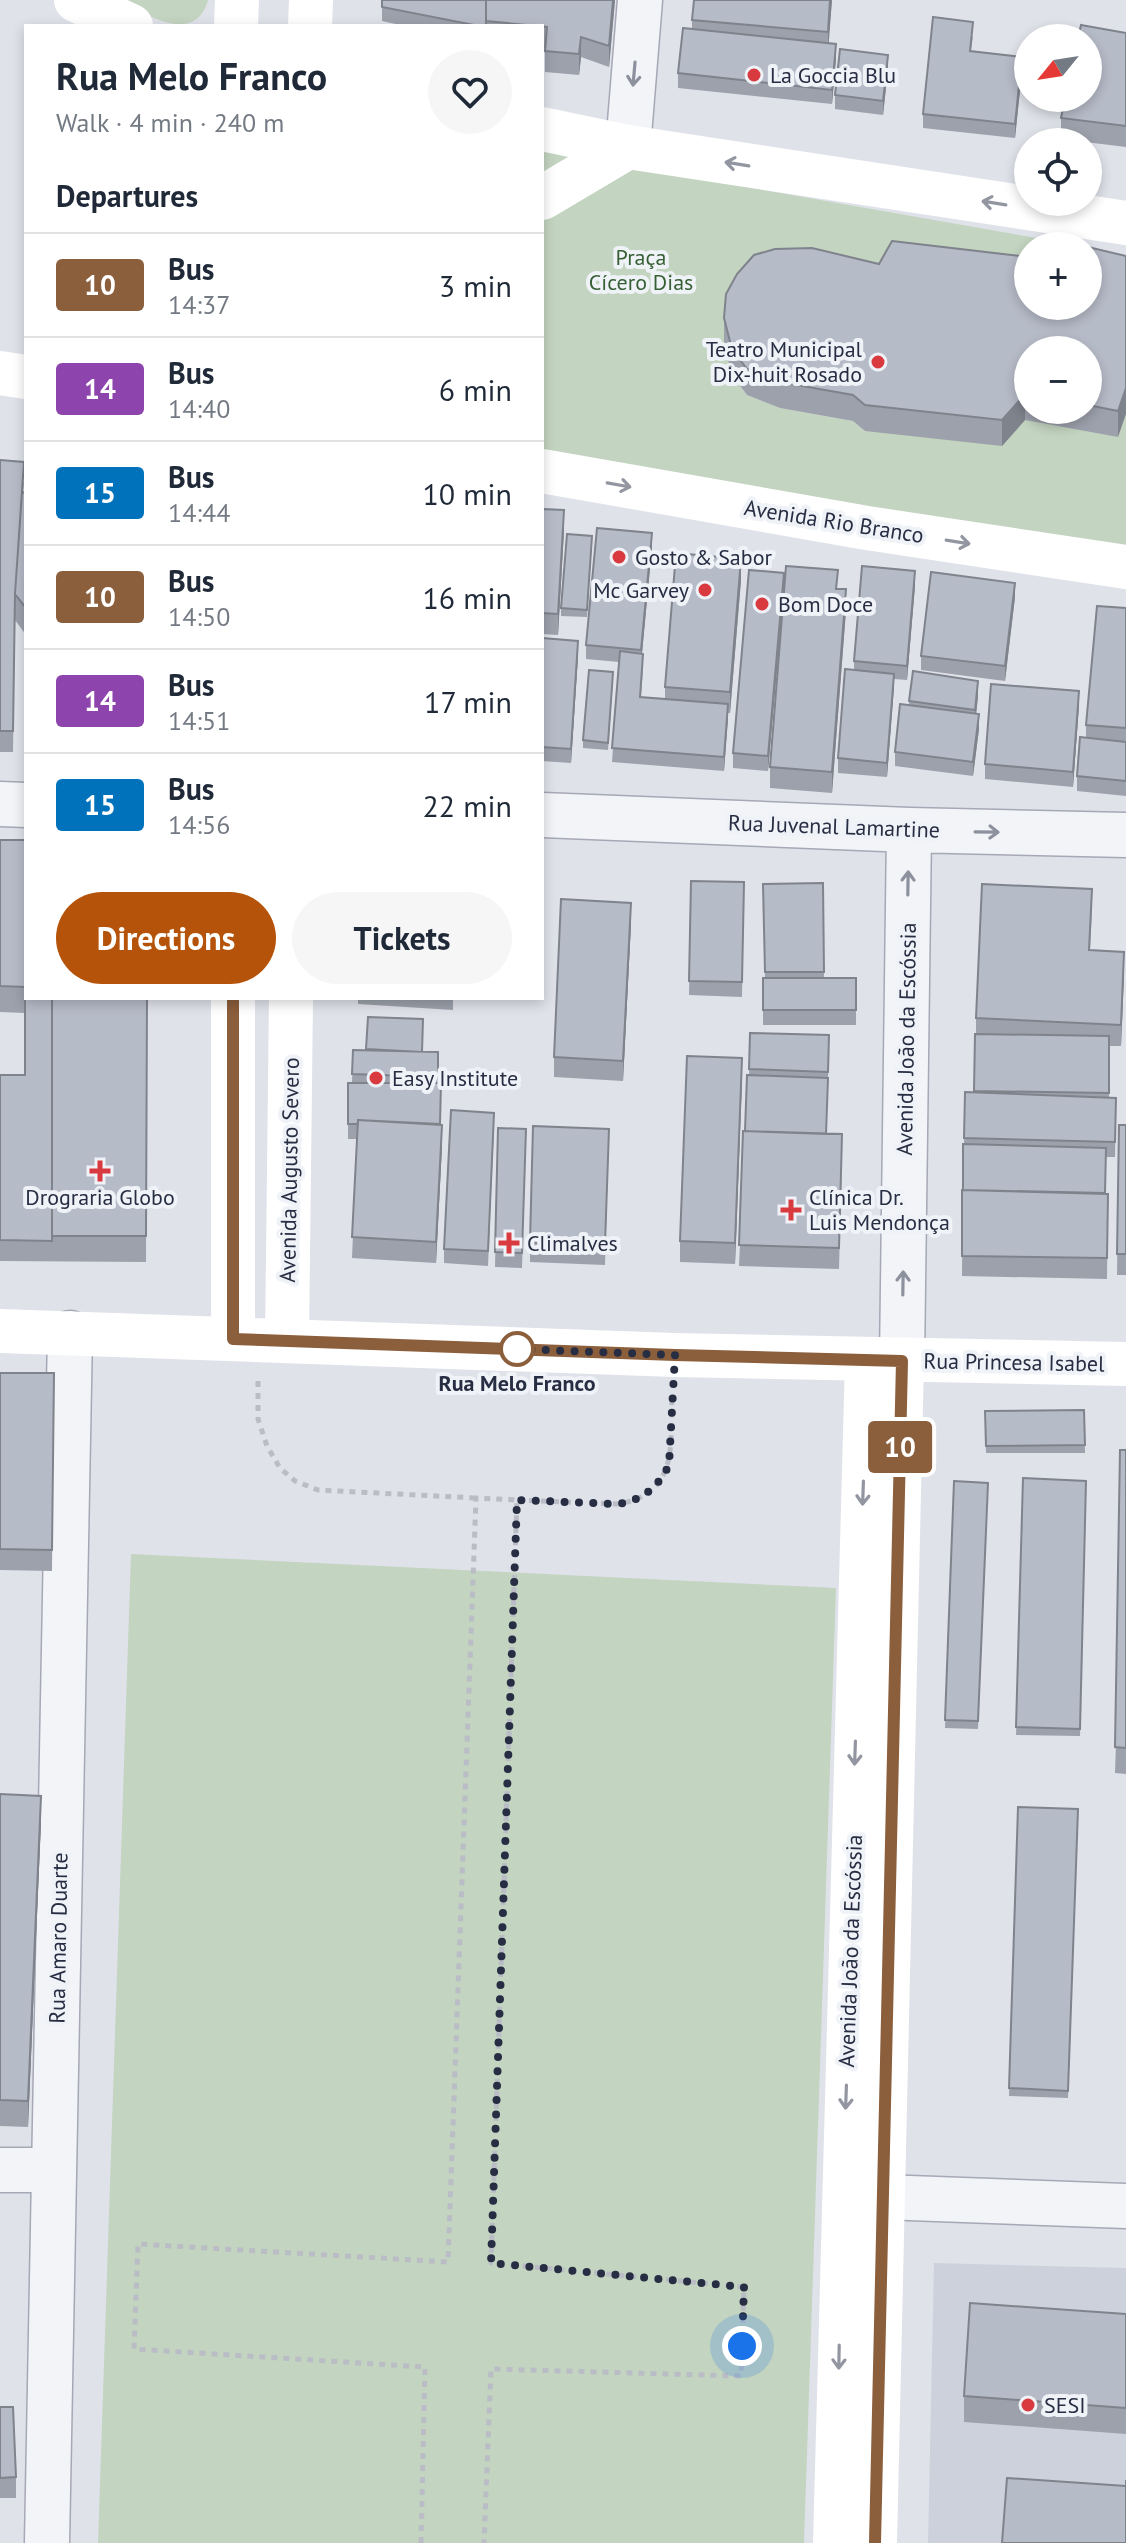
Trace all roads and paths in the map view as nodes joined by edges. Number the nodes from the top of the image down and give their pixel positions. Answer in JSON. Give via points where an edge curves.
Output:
{"nodes":[{"id":1,"x":76,"y":0,"type":"edge"},
{"id":2,"x":237,"y":0,"type":"edge"},
{"id":3,"x":311,"y":0,"type":"edge"},
{"id":4,"x":640,"y":0,"type":"edge"},
{"id":5,"x":127,"y":24,"type":"edge"},
{"id":6,"x":236,"y":24,"type":"edge"},
{"id":7,"x":310,"y":24,"type":"edge"},
{"id":8,"x":544,"y":129,"type":"edge"},
{"id":9,"x":628,"y":147,"type":"junction"},
{"id":10,"x":544,"y":197,"type":"edge"},
{"id":11,"x":1126,"y":223,"type":"edge"},
{"id":12,"x":0,"y":373,"type":"edge"},
{"id":13,"x":24,"y":377,"type":"edge"},
{"id":14,"x":544,"y":471,"type":"edge"},
{"id":15,"x":1126,"y":567,"type":"edge"},
{"id":16,"x":0,"y":804,"type":"edge"},
{"id":17,"x":24,"y":805,"type":"edge"},
{"id":18,"x":544,"y":815,"type":"edge"},
{"id":19,"x":909,"y":830,"type":"junction"},
{"id":20,"x":1126,"y":835,"type":"edge"},
{"id":21,"x":233,"y":1000,"type":"edge"},
{"id":22,"x":291,"y":1000,"type":"edge"},
{"id":23,"x":0,"y":1331,"type":"edge"},
{"id":24,"x":70,"y":1333,"type":"junction"},
{"id":25,"x":233,"y":1339,"type":"junction"},
{"id":26,"x":287,"y":1341,"type":"junction"},
{"id":27,"x":675,"y":1355,"type":"junction"},
{"id":28,"x":884,"y":1360,"type":"junction"},
{"id":29,"x":1126,"y":1364,"type":"edge"},
{"id":30,"x":476,"y":1498,"type":"junction"},
{"id":31,"x":517,"y":1500,"type":"junction"},
{"id":32,"x":0,"y":2170,"type":"edge"},
{"id":33,"x":54,"y":2170,"type":"junction"},
{"id":34,"x":882,"y":2197,"type":"junction"},
{"id":35,"x":1126,"y":2206,"type":"edge"},
{"id":36,"x":47,"y":2543,"type":"edge"},
{"id":37,"x":421,"y":2543,"type":"edge"},
{"id":38,"x":484,"y":2543,"type":"edge"},
{"id":39,"x":835,"y":2543,"type":"edge"},
{"id":40,"x":875,"y":2543,"type":"edge"}],
"edges":[{"from":1,"to":5,"type":"main road"},
{"from":2,"to":6,"type":"main road"},
{"from":3,"to":7,"type":"main road"},
{"from":4,"to":9,"type":"street","one_way":true},
{"from":8,"to":9,"type":"main road"},
{"from":9,"to":10,"type":"main road"},
{"from":11,"to":9,"type":"main road","one_way":true},
{"from":12,"to":13,"type":"main road"},
{"from":14,"to":15,"type":"main road","name":"Avenida Rio Branco","one_way":true},
{"from":16,"to":17,"type":"street"},
{"from":18,"to":19,"type":"street","name":"Rua Juvenal Lamartine"},
{"from":19,"to":20,"type":"street","name":"Rua Juvenal Lamartine","one_way":true},
{"from":28,"to":19,"type":"street","name":"Avenida João da Escóssia","one_way":true},
{"from":21,"to":25,"type":"main road"},
{"from":22,"to":26,"type":"main road","name":"Avenida Augusto Severo"},
{"from":23,"to":24,"type":"main road"},
{"from":24,"to":25,"type":"main road"},
{"from":24,"to":33,"type":"street","name":"Rua Amaro Duarte"},
{"from":25,"to":26,"type":"main road"},
{"from":25,"to":30,"type":"path","via":[[258,1379],[258,1419],[267,1446],[295,1481],[318,1490]]},
{"from":26,"to":27,"type":"main road"},
{"from":27,"to":28,"type":"main road"},
{"from":27,"to":31,"type":"path","via":[[669,1465],[648,1493],[617,1504]]},
{"from":28,"to":29,"type":"main road","name":"Rua Princesa Isabel"},
{"from":28,"to":34,"type":"main road","name":"Avenida João da Escóssia"},
{"from":28,"to":39,"type":"main road","name":"Avenida João da Escóssia","one_way":true},
{"from":30,"to":31,"type":"path"},
{"from":30,"to":37,"type":"path","via":[[448,2262],[138,2244],[134,2349],[425,2367]]},
{"from":31,"to":38,"type":"path","via":[[491,2263],[744,2287],[744,2302],[741,2376],[491,2369]]},
{"from":32,"to":33,"type":"street"},
{"from":33,"to":36,"type":"street","name":"Rua Amaro Duarte"},
{"from":34,"to":35,"type":"street"},
{"from":34,"to":40,"type":"main road","name":"Avenida João da Escóssia"}]}
